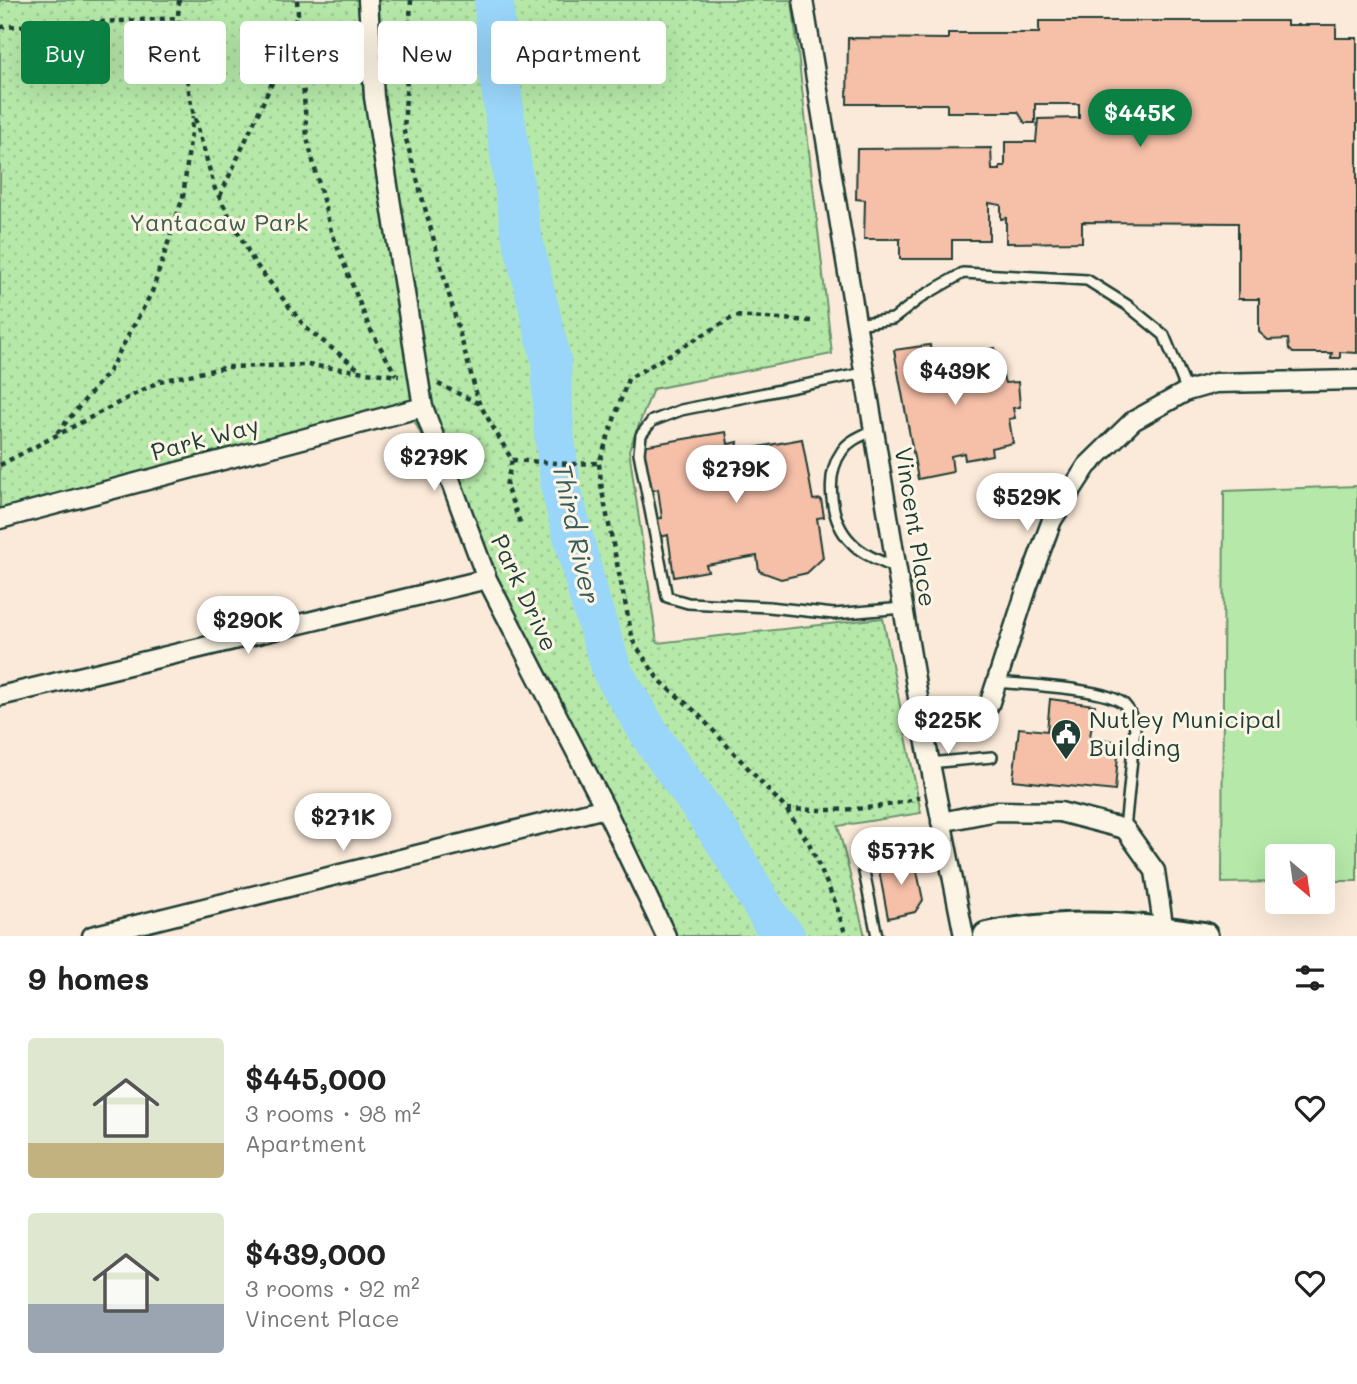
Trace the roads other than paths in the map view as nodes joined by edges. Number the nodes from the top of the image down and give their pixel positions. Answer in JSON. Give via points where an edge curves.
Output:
{"nodes":[{"id":1,"x":368,"y":0,"type":"edge"},
{"id":2,"x":803,"y":0,"type":"edge"},
{"id":3,"x":856,"y":324,"type":"junction"},
{"id":4,"x":864,"y":373,"type":"junction"},
{"id":5,"x":1357,"y":380,"type":"edge"},
{"id":6,"x":1187,"y":391,"type":"junction"},
{"id":7,"x":423,"y":407,"type":"junction"},
{"id":8,"x":874,"y":430,"type":"junction"},
{"id":9,"x":0,"y":519,"type":"edge"},
{"id":10,"x":897,"y":568,"type":"junction"},
{"id":11,"x":487,"y":579,"type":"junction"},
{"id":12,"x":903,"y":608,"type":"junction"},
{"id":13,"x":997,"y":682,"type":"junction"},
{"id":14,"x":0,"y":696,"type":"edge"},
{"id":15,"x":923,"y":728,"type":"junction"},
{"id":16,"x":992,"y":757,"type":"dead end"},
{"id":17,"x":929,"y":763,"type":"junction"},
{"id":18,"x":605,"y":808,"type":"junction"},
{"id":19,"x":942,"y":827,"type":"junction"},
{"id":20,"x":1125,"y":829,"type":"junction"},
{"id":21,"x":1186,"y":934,"type":"edge"},
{"id":22,"x":92,"y":936,"type":"edge"},
{"id":23,"x":666,"y":936,"type":"edge"},
{"id":24,"x":877,"y":936,"type":"edge"},
{"id":25,"x":964,"y":936,"type":"edge"},
{"id":26,"x":987,"y":936,"type":"edge"}],
"edges":[{"from":1,"to":7,"type":"street","name":"Park Drive","via":[[374,97]]},
{"from":2,"to":3,"type":"street","name":"Vincent Place"},
{"from":3,"to":4,"type":"street","name":"Vincent Place"},
{"from":3,"to":6,"type":"lane","via":[[892,319],[963,273],[1087,280],[1164,335]]},
{"from":4,"to":8,"type":"street","name":"Vincent Place"},
{"from":4,"to":12,"type":"lane","via":[[681,410],[652,421],[641,435],[639,453],[667,597],[688,603],[834,614]]},
{"from":5,"to":6,"type":"street","via":[[1215,383]]},
{"from":6,"to":13,"type":"street","via":[[1133,421],[1087,466],[1052,520]]},
{"from":7,"to":9,"type":"street","name":"Park Way"},
{"from":7,"to":11,"type":"street","name":"Park Drive"},
{"from":8,"to":10,"type":"street","name":"Vincent Place"},
{"from":8,"to":10,"type":"lane","via":[[842,450],[832,470],[831,488],[842,530],[852,545]]},
{"from":10,"to":12,"type":"street","name":"Vincent Place"},
{"from":11,"to":14,"type":"street"},
{"from":11,"to":18,"type":"street","name":"Park Drive"},
{"from":12,"to":15,"type":"street","name":"Vincent Place"},
{"from":13,"to":15,"type":"street","via":[[989,705]]},
{"from":13,"to":20,"type":"lane","via":[[1108,695],[1124,705],[1135,728]]},
{"from":15,"to":17,"type":"street","name":"Vincent Place"},
{"from":16,"to":17,"type":"lane"},
{"from":17,"to":19,"type":"street","name":"Vincent Place"},
{"from":18,"to":22,"type":"street"},
{"from":18,"to":23,"type":"street","name":"Park Drive"},
{"from":19,"to":20,"type":"street","via":[[996,811],[1060,812]]},
{"from":19,"to":24,"type":"lane","via":[[860,852]]},
{"from":19,"to":25,"type":"street","name":"Vincent Place"},
{"from":20,"to":21,"type":"street","via":[[1154,870]]},
{"from":21,"to":26,"type":"street","via":[[1041,928]]}]}
